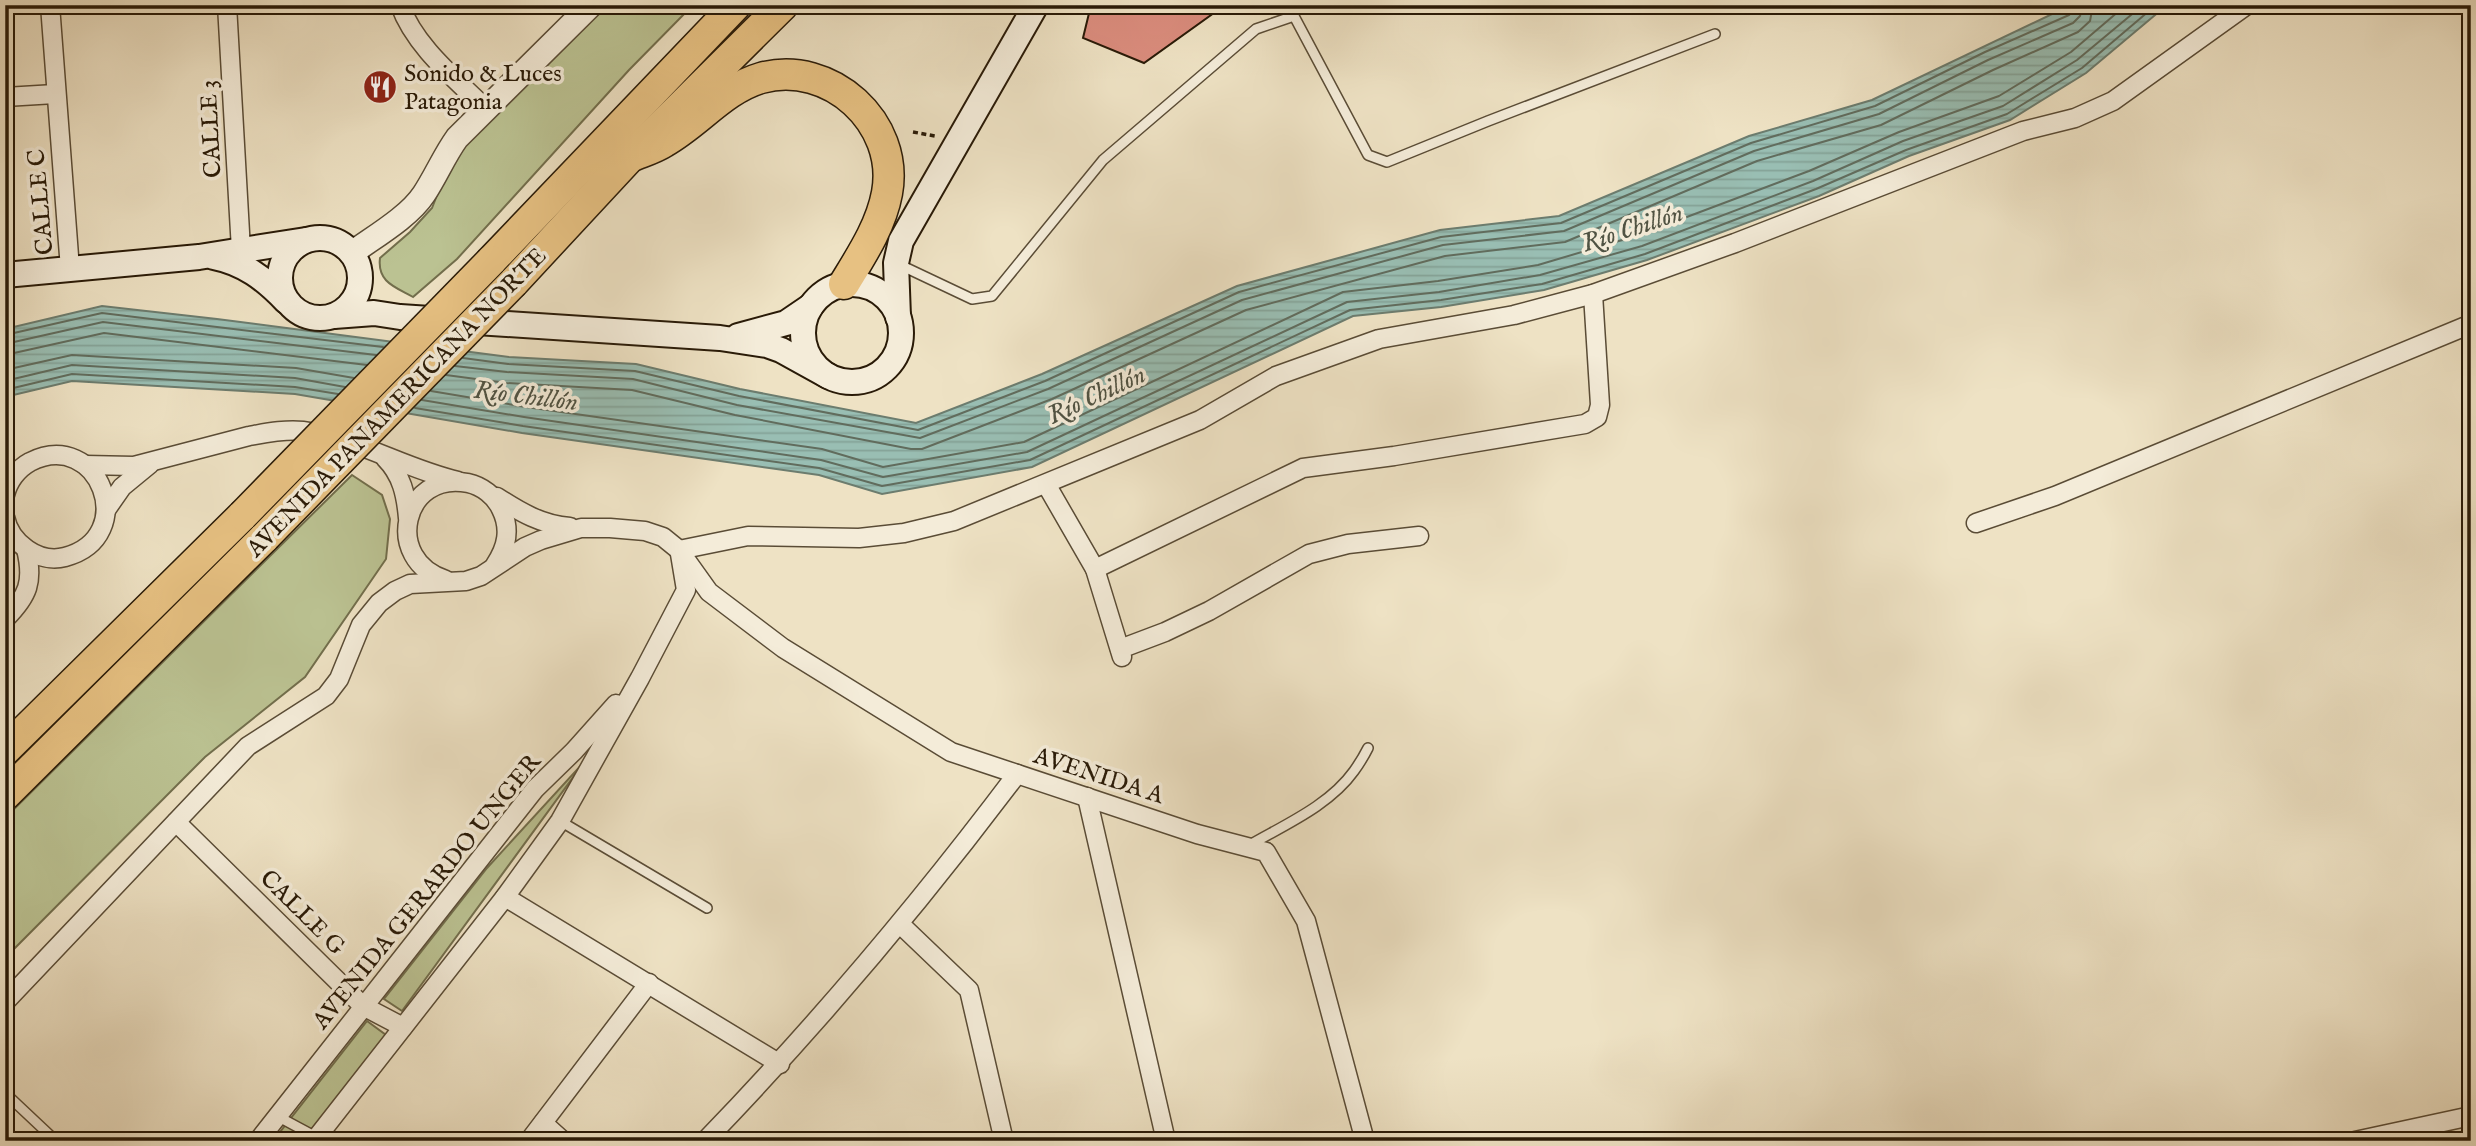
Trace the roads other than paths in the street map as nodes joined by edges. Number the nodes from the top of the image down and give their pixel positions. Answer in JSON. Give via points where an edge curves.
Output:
{"nodes":[{"id":1,"x":50,"y":5,"type":"edge"},
{"id":2,"x":227,"y":5,"type":"edge"},
{"id":3,"x":400,"y":5,"type":"edge"},
{"id":4,"x":591,"y":5,"type":"edge"},
{"id":5,"x":736,"y":5,"type":"edge"},
{"id":6,"x":783,"y":5,"type":"edge"},
{"id":7,"x":1036,"y":5,"type":"edge"},
{"id":8,"x":2247,"y":5,"type":"edge"},
{"id":9,"x":1716,"y":34,"type":"dead end"},
{"id":10,"x":55,"y":94,"type":"junction"},
{"id":11,"x":5,"y":97,"type":"edge"},
{"id":12,"x":487,"y":110,"type":"junction"},
{"id":13,"x":630,"y":157,"type":"junction"},
{"id":14,"x":306,"y":240,"type":"junction"},
{"id":15,"x":241,"y":250,"type":"junction"},
{"id":16,"x":199,"y":257,"type":"junction"},
{"id":17,"x":355,"y":258,"type":"junction"},
{"id":18,"x":896,"y":263,"type":"junction"},
{"id":19,"x":71,"y":269,"type":"junction"},
{"id":20,"x":5,"y":275,"type":"edge"},
{"id":21,"x":844,"y":285,"type":"junction"},
{"id":22,"x":1592,"y":294,"type":"junction"},
{"id":23,"x":289,"y":303,"type":"junction"},
{"id":24,"x":811,"y":306,"type":"junction"},
{"id":25,"x":334,"y":316,"type":"junction"},
{"id":26,"x":400,"y":317,"type":"junction"},
{"id":27,"x":898,"y":317,"type":"junction"},
{"id":28,"x":2471,"y":324,"type":"edge"},
{"id":29,"x":720,"y":338,"type":"junction"},
{"id":30,"x":828,"y":376,"type":"junction"},
{"id":31,"x":382,"y":456,"type":"junction"},
{"id":32,"x":163,"y":458,"type":"junction"},
{"id":33,"x":24,"y":465,"type":"junction"},
{"id":34,"x":85,"y":465,"type":"junction"},
{"id":35,"x":5,"y":477,"type":"edge"},
{"id":36,"x":458,"y":481,"type":"junction"},
{"id":37,"x":1046,"y":484,"type":"junction"},
{"id":38,"x":490,"y":493,"type":"junction"},
{"id":39,"x":5,"y":495,"type":"edge"},
{"id":40,"x":106,"y":510,"type":"junction"},
{"id":41,"x":408,"y":520,"type":"junction"},
{"id":42,"x":6,"y":521,"type":"edge"},
{"id":43,"x":1976,"y":523,"type":"dead end"},
{"id":44,"x":581,"y":528,"type":"junction"},
{"id":45,"x":1419,"y":536,"type":"dead end"},
{"id":46,"x":26,"y":550,"type":"junction"},
{"id":47,"x":679,"y":550,"type":"junction"},
{"id":48,"x":494,"y":566,"type":"junction"},
{"id":49,"x":1096,"y":569,"type":"junction"},
{"id":50,"x":450,"y":581,"type":"junction"},
{"id":51,"x":5,"y":620,"type":"edge"},
{"id":52,"x":639,"y":678,"type":"junction"},
{"id":53,"x":1368,"y":748,"type":"dead end"},
{"id":54,"x":5,"y":750,"type":"edge"},
{"id":55,"x":1017,"y":774,"type":"junction"},
{"id":56,"x":5,"y":795,"type":"edge"},
{"id":57,"x":1087,"y":797,"type":"junction"},
{"id":58,"x":560,"y":821,"type":"junction"},
{"id":59,"x":176,"y":822,"type":"junction"},
{"id":60,"x":1247,"y":847,"type":"junction"},
{"id":61,"x":505,"y":897,"type":"junction"},
{"id":62,"x":707,"y":908,"type":"dead end"},
{"id":63,"x":900,"y":924,"type":"junction"},
{"id":64,"x":649,"y":983,"type":"junction"},
{"id":65,"x":5,"y":1002,"type":"edge"},
{"id":66,"x":363,"y":1006,"type":"junction"},
{"id":67,"x":403,"y":1027,"type":"junction"},
{"id":68,"x":780,"y":1064,"type":"junction"},
{"id":69,"x":5,"y":1093,"type":"edge"},
{"id":70,"x":277,"y":1116,"type":"junction"},
{"id":71,"x":2471,"y":1116,"type":"edge"},
{"id":72,"x":542,"y":1124,"type":"junction"},
{"id":73,"x":318,"y":1140,"type":"edge"},
{"id":74,"x":56,"y":1141,"type":"edge"},
{"id":75,"x":258,"y":1141,"type":"edge"},
{"id":76,"x":529,"y":1141,"type":"edge"},
{"id":77,"x":564,"y":1141,"type":"edge"},
{"id":78,"x":705,"y":1141,"type":"edge"},
{"id":79,"x":1004,"y":1141,"type":"edge"},
{"id":80,"x":1166,"y":1141,"type":"edge"},
{"id":81,"x":1365,"y":1141,"type":"edge"},
{"id":82,"x":2356,"y":1141,"type":"edge"}],
"edges":[{"from":1,"to":10,"type":"street","name":"CALLE C"},
{"from":2,"to":15,"type":"street","name":"CALLE 3"},
{"from":3,"to":12,"type":"street","via":[[406,22],[426,47]]},
{"from":4,"to":12,"type":"street"},
{"from":5,"to":54,"type":"highway","name":"AVENIDA PANAMERICANA NORTE","bridge":true,"via":[[243,515]]},
{"from":6,"to":13,"type":"highway","name":"AVENIDA PANAMERICANA NORTE"},
{"from":7,"to":18,"type":"main road","via":[[901,241]]},
{"from":8,"to":22,"type":"street","via":[[2113,101],[2075,118],[2023,131]]},
{"from":9,"to":18,"type":"lane","via":[[1387,162],[1368,155],[1294,16],[1256,29],[1103,160],[992,296],[972,299]]},
{"from":10,"to":11,"type":"street"},
{"from":10,"to":19,"type":"street","name":"CALLE C"},
{"from":12,"to":17,"type":"street","via":[[448,150],[424,195]]},
{"from":13,"to":21,"type":"highway","via":[[663,143],[731,92],[760,79],[807,76],[839,88],[873,124],[889,171],[881,216]]},
{"from":13,"to":56,"type":"highway","name":"AVENIDA PANAMERICANA NORTE","bridge":true,"via":[[265,537]]},
{"from":14,"to":15,"type":"main road"},
{"from":14,"to":17,"type":"main road","via":[[331,239],[343,244]]},
{"from":14,"to":23,"type":"main road","via":[[295,246],[281,267],[282,292]]},
{"from":15,"to":16,"type":"main road"},
{"from":16,"to":19,"type":"main road"},
{"from":16,"to":23,"type":"main road","via":[[242,266]]},
{"from":17,"to":25,"type":"main road","via":[[361,276],[355,301]]},
{"from":17,"to":26,"type":"main road","via":[[380,300]]},
{"from":18,"to":27,"type":"main road"},
{"from":19,"to":20,"type":"main road"},
{"from":21,"to":24,"type":"main road","via":[[831,289]]},
{"from":21,"to":27,"type":"main road","via":[[858,284],[883,295]]},
{"from":22,"to":37,"type":"street","via":[[1514,315],[1379,339],[1276,376],[1200,419]]},
{"from":22,"to":49,"type":"street","via":[[1600,405],[1597,417],[1585,424],[1303,468]]},
{"from":23,"to":25,"type":"main road","via":[[310,317]]},
{"from":24,"to":29,"type":"main road","via":[[772,328]]},
{"from":24,"to":30,"type":"main road","via":[[804,345],[817,368]]},
{"from":25,"to":26,"type":"main road"},
{"from":26,"to":29,"type":"main road"},
{"from":27,"to":30,"type":"main road","via":[[900,346],[884,371],[857,382]]},
{"from":28,"to":43,"type":"street","via":[[2055,496]]},
{"from":29,"to":30,"type":"main road","via":[[767,345]]},
{"from":31,"to":32,"type":"street","via":[[337,439],[286,431]]},
{"from":31,"to":36,"type":"street"},
{"from":31,"to":41,"type":"street","via":[[404,489]]},
{"from":32,"to":34,"type":"street","via":[[125,467]]},
{"from":32,"to":40,"type":"street","via":[[132,477]]},
{"from":33,"to":34,"type":"street","via":[[55,455]]},
{"from":33,"to":35,"type":"street"},
{"from":33,"to":39,"type":"street"},
{"from":34,"to":40,"type":"street","via":[[97,476]]},
{"from":36,"to":38,"type":"street"},
{"from":36,"to":41,"type":"street","via":[[426,491]]},
{"from":37,"to":47,"type":"street","via":[[954,521],[904,533],[859,538],[748,537]]},
{"from":37,"to":49,"type":"street"},
{"from":38,"to":44,"type":"street","via":[[544,523]]},
{"from":38,"to":48,"type":"street","via":[[507,529],[503,553]]},
{"from":40,"to":46,"type":"street","via":[[102,527],[78,553],[52,558]]},
{"from":41,"to":50,"type":"street","via":[[412,554],[434,576]]},
{"from":42,"to":46,"type":"street"},
{"from":44,"to":47,"type":"street","via":[[645,531],[663,537]]},
{"from":44,"to":48,"type":"street","via":[[541,540]]},
{"from":45,"to":49,"type":"street","via":[[1348,544],[1309,554],[1209,611],[1121,653]]},
{"from":46,"to":51,"type":"street","via":[[30,581]]},
{"from":47,"to":52,"type":"street","name":"AVENIDA GERARDO UNGER","via":[[686,590]]},
{"from":47,"to":55,"type":"street","name":"AVENIDA A","via":[[709,592],[783,648],[951,752]]},
{"from":48,"to":50,"type":"street","via":[[481,576]]},
{"from":50,"to":59,"type":"street","via":[[410,584],[379,603],[360,625],[339,679],[326,696],[248,746]]},
{"from":52,"to":58,"type":"street","name":"AVENIDA GERARDO UNGER"},
{"from":52,"to":66,"type":"street","name":"AVENIDA GERARDO UNGER","via":[[535,789]]},
{"from":53,"to":60,"type":"lane","via":[[1339,788]]},
{"from":55,"to":57,"type":"street","name":"AVENIDA A"},
{"from":55,"to":63,"type":"street"},
{"from":57,"to":60,"type":"street","name":"AVENIDA A"},
{"from":57,"to":80,"type":"street"},
{"from":58,"to":61,"type":"street","name":"AVENIDA GERARDO UNGER"},
{"from":58,"to":62,"type":"lane"},
{"from":59,"to":65,"type":"street"},
{"from":59,"to":66,"type":"street","name":"CALLE G"},
{"from":60,"to":81,"type":"street","name":"AVENIDA A","via":[[1266,852],[1306,921]]},
{"from":61,"to":64,"type":"street"},
{"from":61,"to":67,"type":"street","name":"AVENIDA GERARDO UNGER"},
{"from":63,"to":68,"type":"street"},
{"from":63,"to":79,"type":"street","via":[[969,990]]},
{"from":64,"to":68,"type":"street"},
{"from":64,"to":72,"type":"street"},
{"from":66,"to":67,"type":"street","name":"CALLE G"},
{"from":66,"to":70,"type":"street","name":"AVENIDA GERARDO UNGER"},
{"from":67,"to":73,"type":"street","name":"AVENIDA GERARDO UNGER"},
{"from":68,"to":78,"type":"street"},
{"from":69,"to":74,"type":"lane"},
{"from":70,"to":73,"type":"lane"},
{"from":70,"to":75,"type":"street","name":"AVENIDA GERARDO UNGER"},
{"from":71,"to":82,"type":"street"},
{"from":72,"to":76,"type":"street"},
{"from":72,"to":77,"type":"street"}]}
